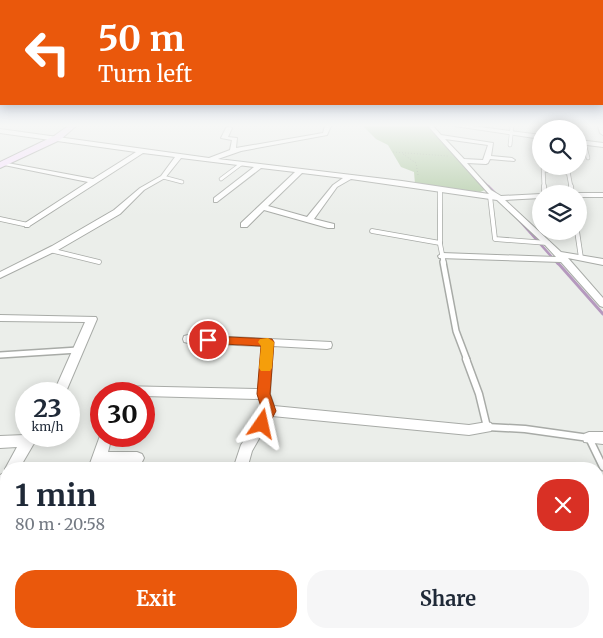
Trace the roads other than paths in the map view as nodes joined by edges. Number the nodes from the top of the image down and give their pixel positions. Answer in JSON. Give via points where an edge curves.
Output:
{"nodes":[{"id":1,"x":19,"y":156,"type":"edge"},
{"id":2,"x":134,"y":156,"type":"edge"},
{"id":3,"x":179,"y":156,"type":"joint"},
{"id":4,"x":221,"y":156,"type":"edge"},
{"id":5,"x":456,"y":156,"type":"edge"},
{"id":6,"x":488,"y":157,"type":"joint"},
{"id":7,"x":210,"y":160,"type":"junction"},
{"id":8,"x":512,"y":160,"type":"dead end"},
{"id":9,"x":462,"y":162,"type":"junction"},
{"id":10,"x":2,"y":164,"type":"edge"},
{"id":11,"x":241,"y":164,"type":"junction"},
{"id":12,"x":259,"y":166,"type":"junction"},
{"id":13,"x":300,"y":171,"type":"junction"},
{"id":14,"x":163,"y":177,"type":"junction"},
{"id":15,"x":349,"y":177,"type":"junction"},
{"id":16,"x":221,"y":179,"type":"dead end"},
{"id":17,"x":94,"y":181,"type":"junction"},
{"id":18,"x":182,"y":182,"type":"dead end"},
{"id":19,"x":440,"y":189,"type":"junction"},
{"id":20,"x":587,"y":195,"type":"edge"},
{"id":21,"x":603,"y":195,"type":"edge"},
{"id":22,"x":490,"y":196,"type":"junction"},
{"id":23,"x":532,"y":196,"type":"edge"},
{"id":24,"x":499,"y":198,"type":"junction"},
{"id":25,"x":217,"y":200,"type":"dead end"},
{"id":26,"x":263,"y":207,"type":"junction"},
{"id":27,"x":0,"y":219,"type":"edge"},
{"id":28,"x":309,"y":220,"type":"junction"},
{"id":29,"x":28,"y":226,"type":"joint"},
{"id":30,"x":244,"y":226,"type":"dead end"},
{"id":31,"x":332,"y":226,"type":"dead end"},
{"id":32,"x":372,"y":231,"type":"dead end"},
{"id":33,"x":578,"y":240,"type":"edge"},
{"id":34,"x":440,"y":243,"type":"junction"},
{"id":35,"x":548,"y":243,"type":"junction"},
{"id":36,"x":50,"y":250,"type":"junction"},
{"id":37,"x":442,"y":256,"type":"junction"},
{"id":38,"x":562,"y":257,"type":"junction"},
{"id":39,"x":581,"y":258,"type":"junction"},
{"id":40,"x":99,"y":262,"type":"dead end"},
{"id":41,"x":603,"y":262,"type":"edge"},
{"id":42,"x":0,"y":275,"type":"edge"},
{"id":43,"x":603,"y":304,"type":"edge"},
{"id":44,"x":0,"y":318,"type":"edge"},
{"id":45,"x":188,"y":339,"type":"dead end"},
{"id":46,"x":268,"y":342,"type":"junction"},
{"id":47,"x":327,"y":345,"type":"dead end"},
{"id":48,"x":78,"y":350,"type":"junction"},
{"id":49,"x":0,"y":355,"type":"edge"},
{"id":50,"x":64,"y":382,"type":"edge"},
{"id":51,"x":155,"y":392,"type":"edge"},
{"id":52,"x":264,"y":394,"type":"junction"},
{"id":53,"x":269,"y":411,"type":"junction"},
{"id":54,"x":487,"y":427,"type":"junction"},
{"id":55,"x":589,"y":438,"type":"junction"},
{"id":56,"x":603,"y":438,"type":"edge"},
{"id":57,"x":15,"y":440,"type":"edge"},
{"id":58,"x":0,"y":442,"type":"edge"},
{"id":59,"x":25,"y":447,"type":"edge"},
{"id":60,"x":103,"y":447,"type":"edge"},
{"id":61,"x":136,"y":458,"type":"dead end"},
{"id":62,"x":16,"y":462,"type":"edge"},
{"id":63,"x":98,"y":462,"type":"edge"},
{"id":64,"x":106,"y":462,"type":"edge"},
{"id":65,"x":242,"y":462,"type":"edge"},
{"id":66,"x":601,"y":462,"type":"edge"}],
"edges":[{"from":1,"to":10,"type":"street"},
{"from":2,"to":17,"type":"street"},
{"from":3,"to":7,"type":"street"},
{"from":3,"to":14,"type":"street"},
{"from":4,"to":7,"type":"street"},
{"from":5,"to":9,"type":"street"},
{"from":6,"to":8,"type":"street"},
{"from":6,"to":9,"type":"street","via":[[486,162]]},
{"from":7,"to":11,"type":"street"},
{"from":9,"to":24,"type":"street","via":[[489,192]]},
{"from":10,"to":17,"type":"street"},
{"from":11,"to":12,"type":"street"},
{"from":11,"to":16,"type":"lane"},
{"from":12,"to":13,"type":"street"},
{"from":12,"to":25,"type":"street"},
{"from":13,"to":15,"type":"street"},
{"from":13,"to":26,"type":"street"},
{"from":14,"to":18,"type":"lane"},
{"from":14,"to":36,"type":"street","via":[[142,189],[117,212]]},
{"from":15,"to":19,"type":"street"},
{"from":15,"to":28,"type":"street","via":[[336,186]]},
{"from":17,"to":29,"type":"street"},
{"from":19,"to":22,"type":"street"},
{"from":19,"to":34,"type":"lane"},
{"from":20,"to":21,"type":"street"},
{"from":22,"to":24,"type":"street"},
{"from":22,"to":35,"type":"lane","via":[[495,239]]},
{"from":23,"to":24,"type":"street"},
{"from":24,"to":35,"type":"street"},
{"from":26,"to":28,"type":"street"},
{"from":26,"to":30,"type":"street"},
{"from":27,"to":29,"type":"lane"},
{"from":28,"to":31,"type":"street"},
{"from":32,"to":34,"type":"lane"},
{"from":33,"to":39,"type":"lane"},
{"from":34,"to":37,"type":"lane"},
{"from":35,"to":38,"type":"street"},
{"from":36,"to":40,"type":"lane"},
{"from":36,"to":42,"type":"street"},
{"from":37,"to":38,"type":"street"},
{"from":37,"to":54,"type":"lane","via":[[456,331],[479,394]]},
{"from":38,"to":39,"type":"street"},
{"from":38,"to":43,"type":"street"},
{"from":39,"to":41,"type":"street"},
{"from":44,"to":48,"type":"street","via":[[92,319]]},
{"from":45,"to":46,"type":"street"},
{"from":46,"to":47,"type":"street"},
{"from":46,"to":52,"type":"street"},
{"from":48,"to":49,"type":"lane"},
{"from":48,"to":50,"type":"street"},
{"from":51,"to":52,"type":"street"},
{"from":52,"to":53,"type":"street"},
{"from":53,"to":54,"type":"street","via":[[469,430]]},
{"from":53,"to":65,"type":"street","via":[[246,449]]},
{"from":54,"to":55,"type":"lane","via":[[510,426],[526,431]]},
{"from":55,"to":56,"type":"street"},
{"from":55,"to":66,"type":"lane"},
{"from":57,"to":58,"type":"street"},
{"from":59,"to":62,"type":"street"},
{"from":60,"to":63,"type":"street"},
{"from":61,"to":64,"type":"street"}]}
